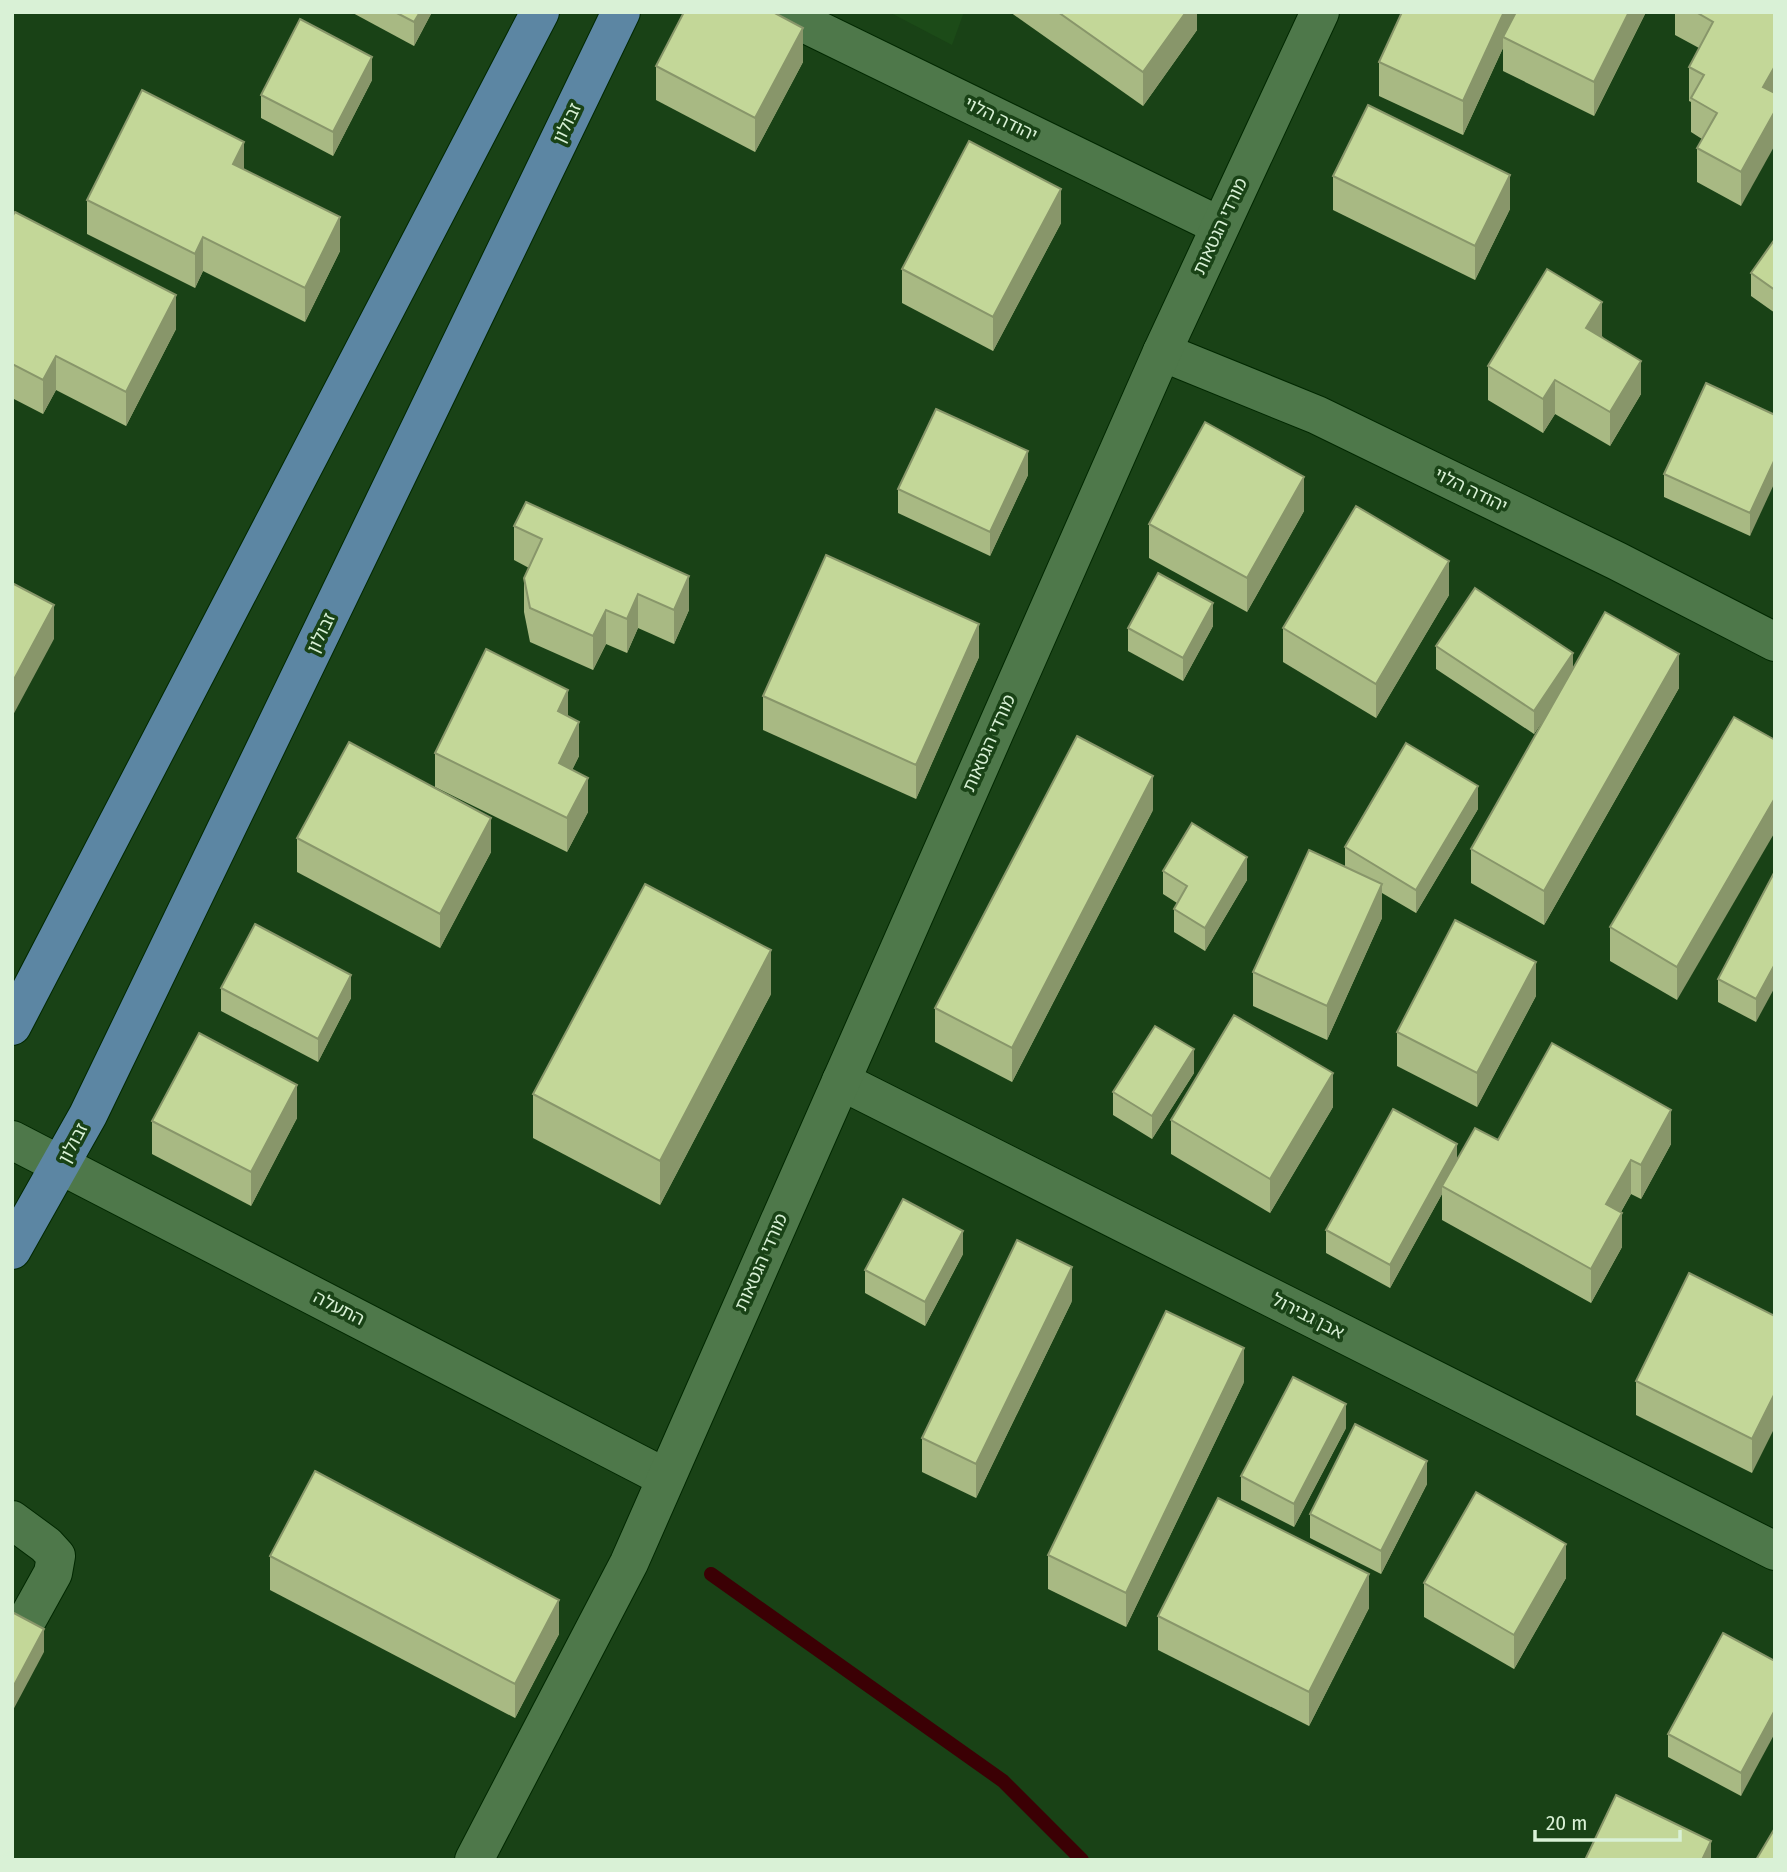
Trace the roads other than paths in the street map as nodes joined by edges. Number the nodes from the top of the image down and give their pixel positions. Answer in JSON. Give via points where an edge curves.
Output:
{"nodes":[{"id":1,"x":540,"y":12,"type":"edge"},
{"id":2,"x":621,"y":12,"type":"edge"},
{"id":3,"x":781,"y":12,"type":"edge"},
{"id":4,"x":1320,"y":12,"type":"edge"},
{"id":5,"x":1220,"y":226,"type":"junction"},
{"id":6,"x":1162,"y":352,"type":"junction"},
{"id":7,"x":1775,"y":642,"type":"edge"},
{"id":8,"x":12,"y":1026,"type":"edge"},
{"id":9,"x":841,"y":1081,"type":"junction"},
{"id":10,"x":12,"y":1140,"type":"edge"},
{"id":11,"x":62,"y":1165,"type":"junction"},
{"id":12,"x":12,"y":1250,"type":"edge"},
{"id":13,"x":666,"y":1478,"type":"junction"},
{"id":14,"x":12,"y":1520,"type":"edge"},
{"id":15,"x":1775,"y":1551,"type":"edge"},
{"id":16,"x":12,"y":1647,"type":"edge"},
{"id":17,"x":474,"y":1860,"type":"edge"}],
"edges":[{"from":1,"to":8,"type":"main road"},
{"from":2,"to":11,"type":"main road","name":"זבולון"},
{"from":3,"to":5,"type":"street","name":"יהודה הלוי"},
{"from":4,"to":5,"type":"street","name":"מורדי הגטאות"},
{"from":5,"to":6,"type":"street","name":"מורדי הגטאות"},
{"from":6,"to":7,"type":"street","name":"יהודה הלוי","via":[[1317,415]]},
{"from":6,"to":9,"type":"street","name":"מורדי הגטאות"},
{"from":9,"to":13,"type":"street","name":"מורדי הגטאות"},
{"from":9,"to":15,"type":"street","name":"אבן גבירול"},
{"from":10,"to":11,"type":"street","name":"התעלה"},
{"from":11,"to":12,"type":"main road","name":"זבולון"},
{"from":11,"to":13,"type":"street","name":"התעלה"},
{"from":13,"to":17,"type":"street","name":"מורדי הגטאות","via":[[629,1563]]},
{"from":14,"to":16,"type":"street","via":[[56,1556],[54,1573]]}]}
